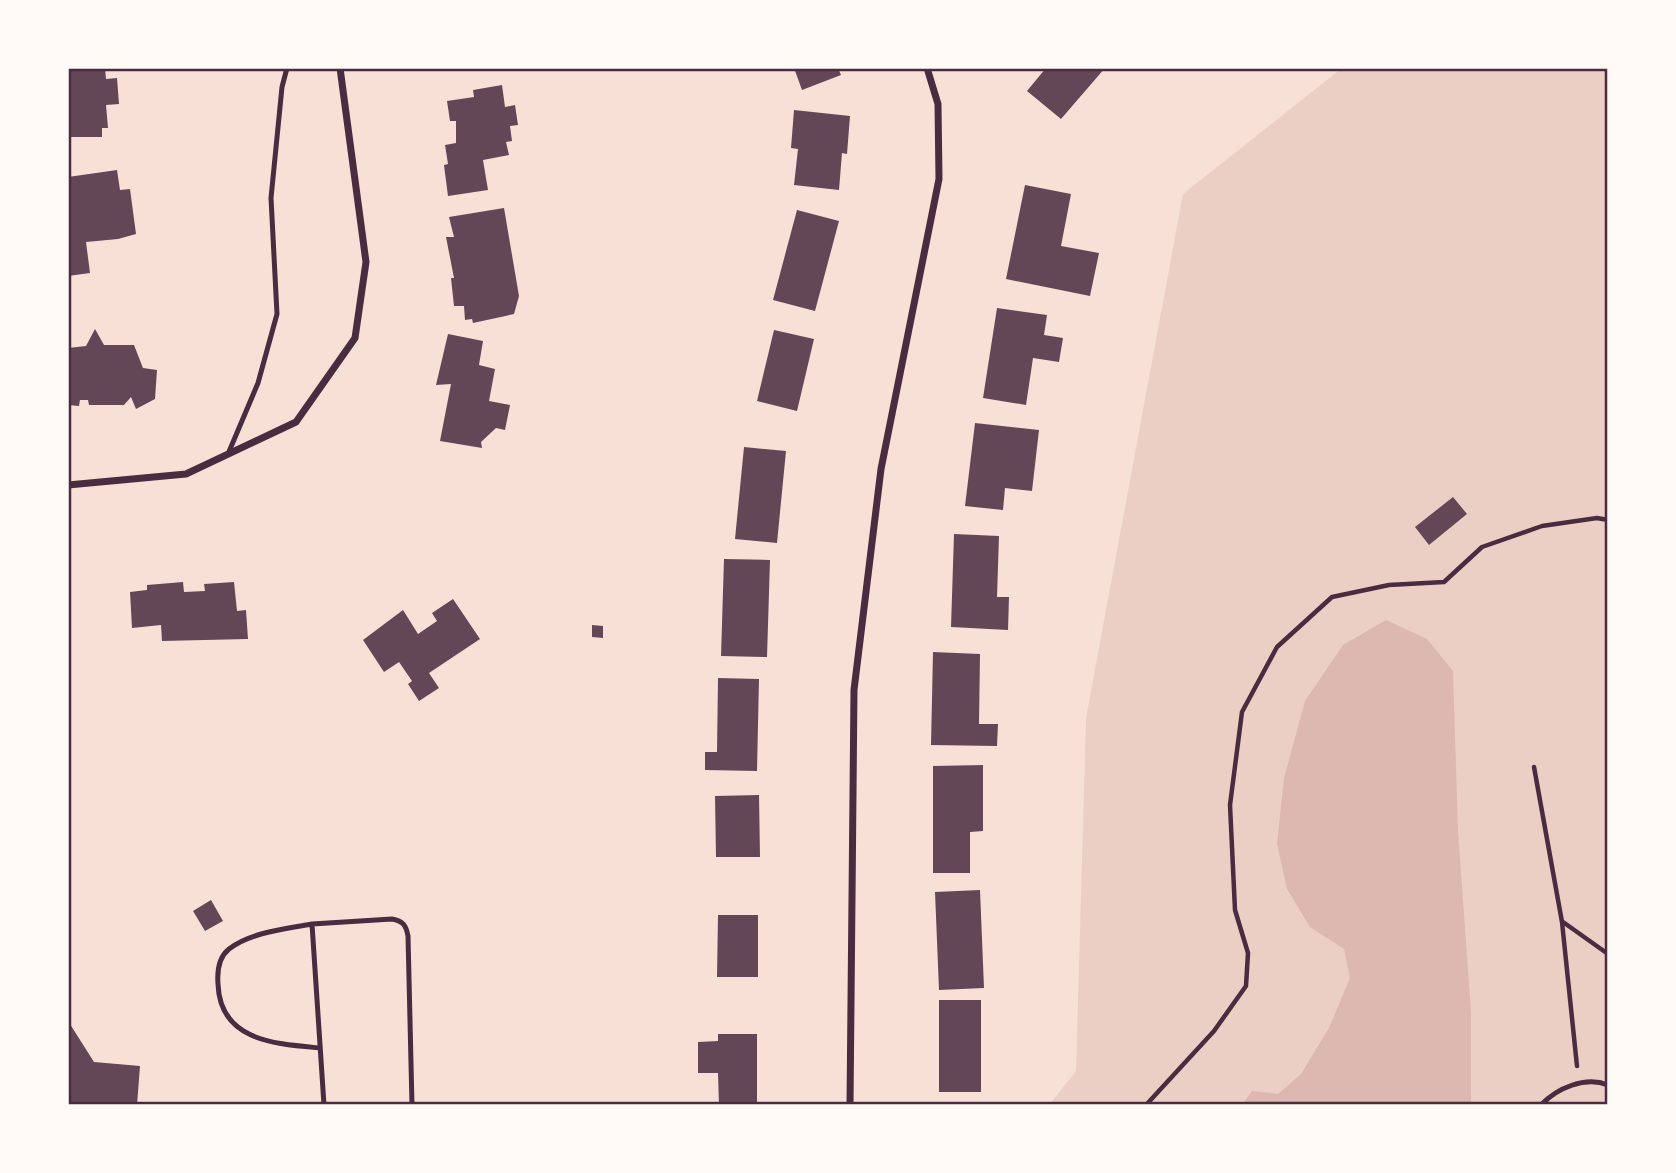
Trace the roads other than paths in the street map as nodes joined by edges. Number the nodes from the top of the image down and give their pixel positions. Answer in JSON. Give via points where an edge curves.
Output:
{"nodes":[{"id":1,"x":287,"y":68,"type":"edge"},
{"id":2,"x":340,"y":68,"type":"edge"},
{"id":3,"x":928,"y":68,"type":"edge"},
{"id":4,"x":228,"y":454,"type":"junction"},
{"id":5,"x":68,"y":485,"type":"edge"},
{"id":6,"x":312,"y":924,"type":"junction"},
{"id":7,"x":320,"y":1048,"type":"junction"},
{"id":8,"x":1608,"y":1085,"type":"edge"},
{"id":9,"x":324,"y":1105,"type":"edge"},
{"id":10,"x":412,"y":1105,"type":"edge"},
{"id":11,"x":850,"y":1105,"type":"edge"},
{"id":12,"x":1541,"y":1105,"type":"edge"}],
"edges":[{"from":1,"to":4,"type":"lane","via":[[271,198],[277,314],[258,383]]},
{"from":2,"to":4,"type":"street","via":[[366,262],[355,338],[296,422]]},
{"from":3,"to":11,"type":"street","via":[[938,104],[939,179],[881,469],[854,690]]},
{"from":4,"to":5,"type":"street","via":[[186,474]]},
{"from":6,"to":7,"type":"lane"},
{"from":6,"to":7,"type":"lane","via":[[260,936],[227,950],[218,969],[218,984],[222,1010],[239,1029],[272,1043]]},
{"from":6,"to":10,"type":"lane","via":[[392,919],[406,926]]},
{"from":7,"to":9,"type":"lane"},
{"from":8,"to":12,"type":"lane","via":[[1597,1081],[1564,1087]]}]}
